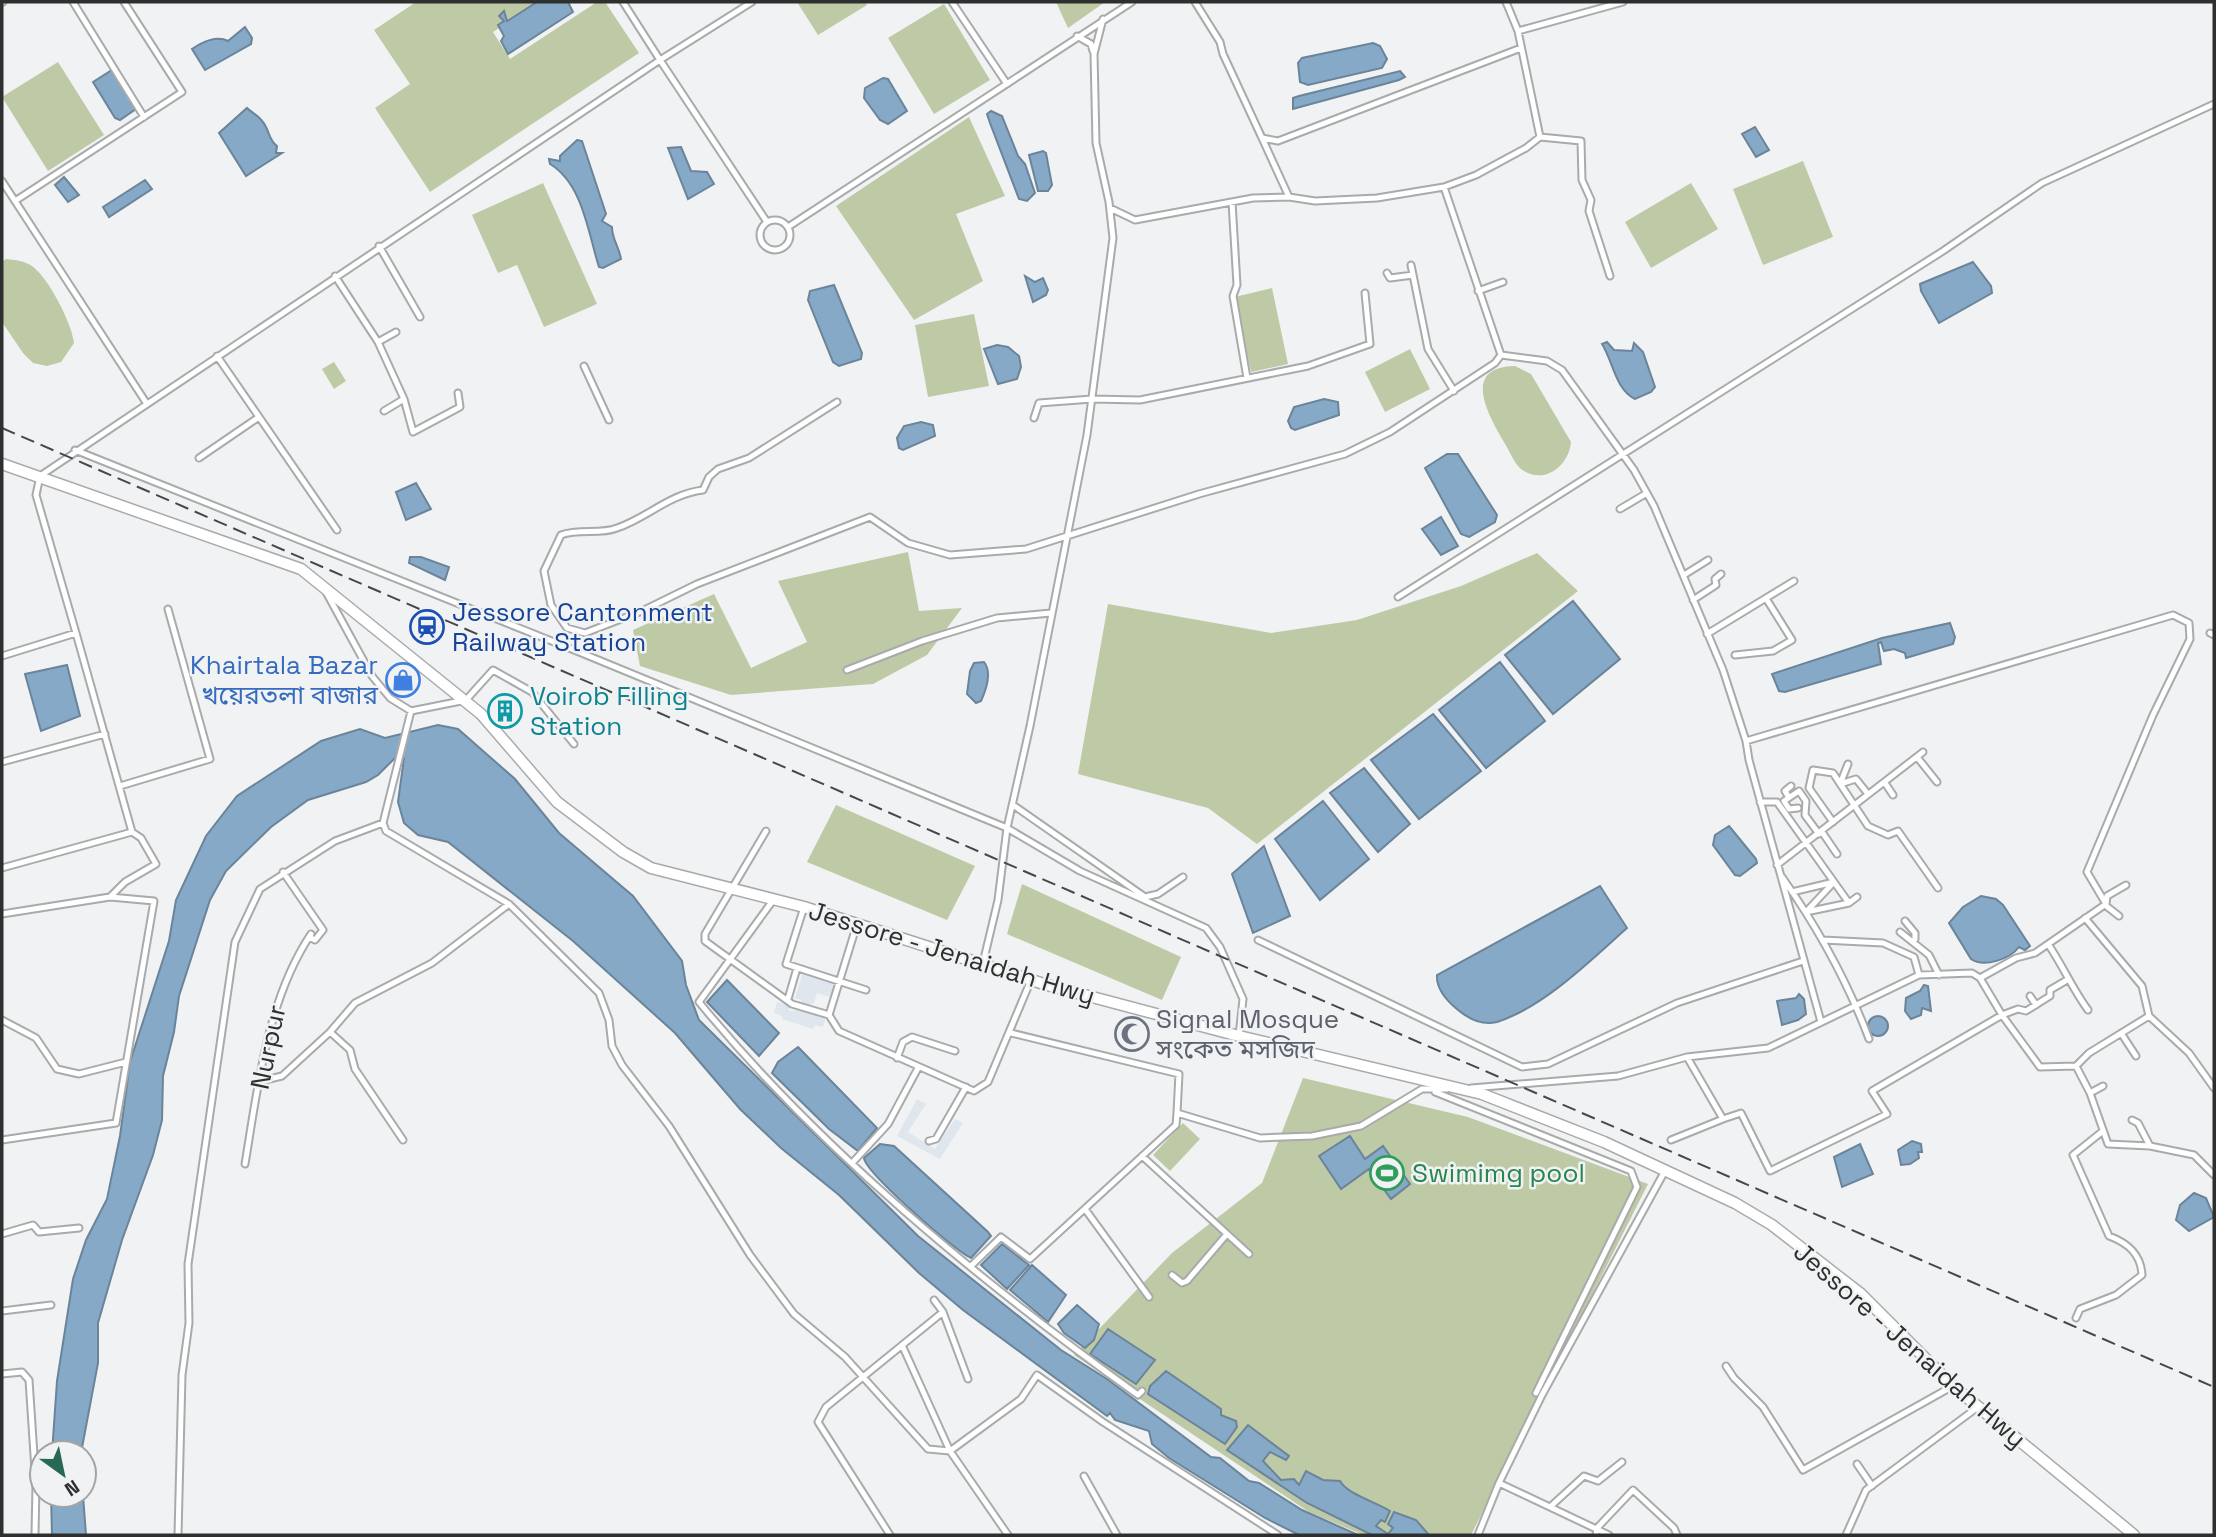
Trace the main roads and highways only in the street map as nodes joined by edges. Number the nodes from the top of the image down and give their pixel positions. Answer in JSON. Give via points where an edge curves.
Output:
{"nodes":[{"id":1,"x":2,"y":464,"type":"edge"},
{"id":2,"x":2134,"y":1535,"type":"edge"}],
"edges":[{"from":1,"to":2,"type":"highway","name":"Jessore - Jenaidah Hwy","via":[[290,564],[321,583],[466,700],[557,802],[651,868],[733,886],[1031,980],[1239,1036],[1466,1089],[1666,1169],[1772,1225],[1861,1294],[1953,1386]]}]}
